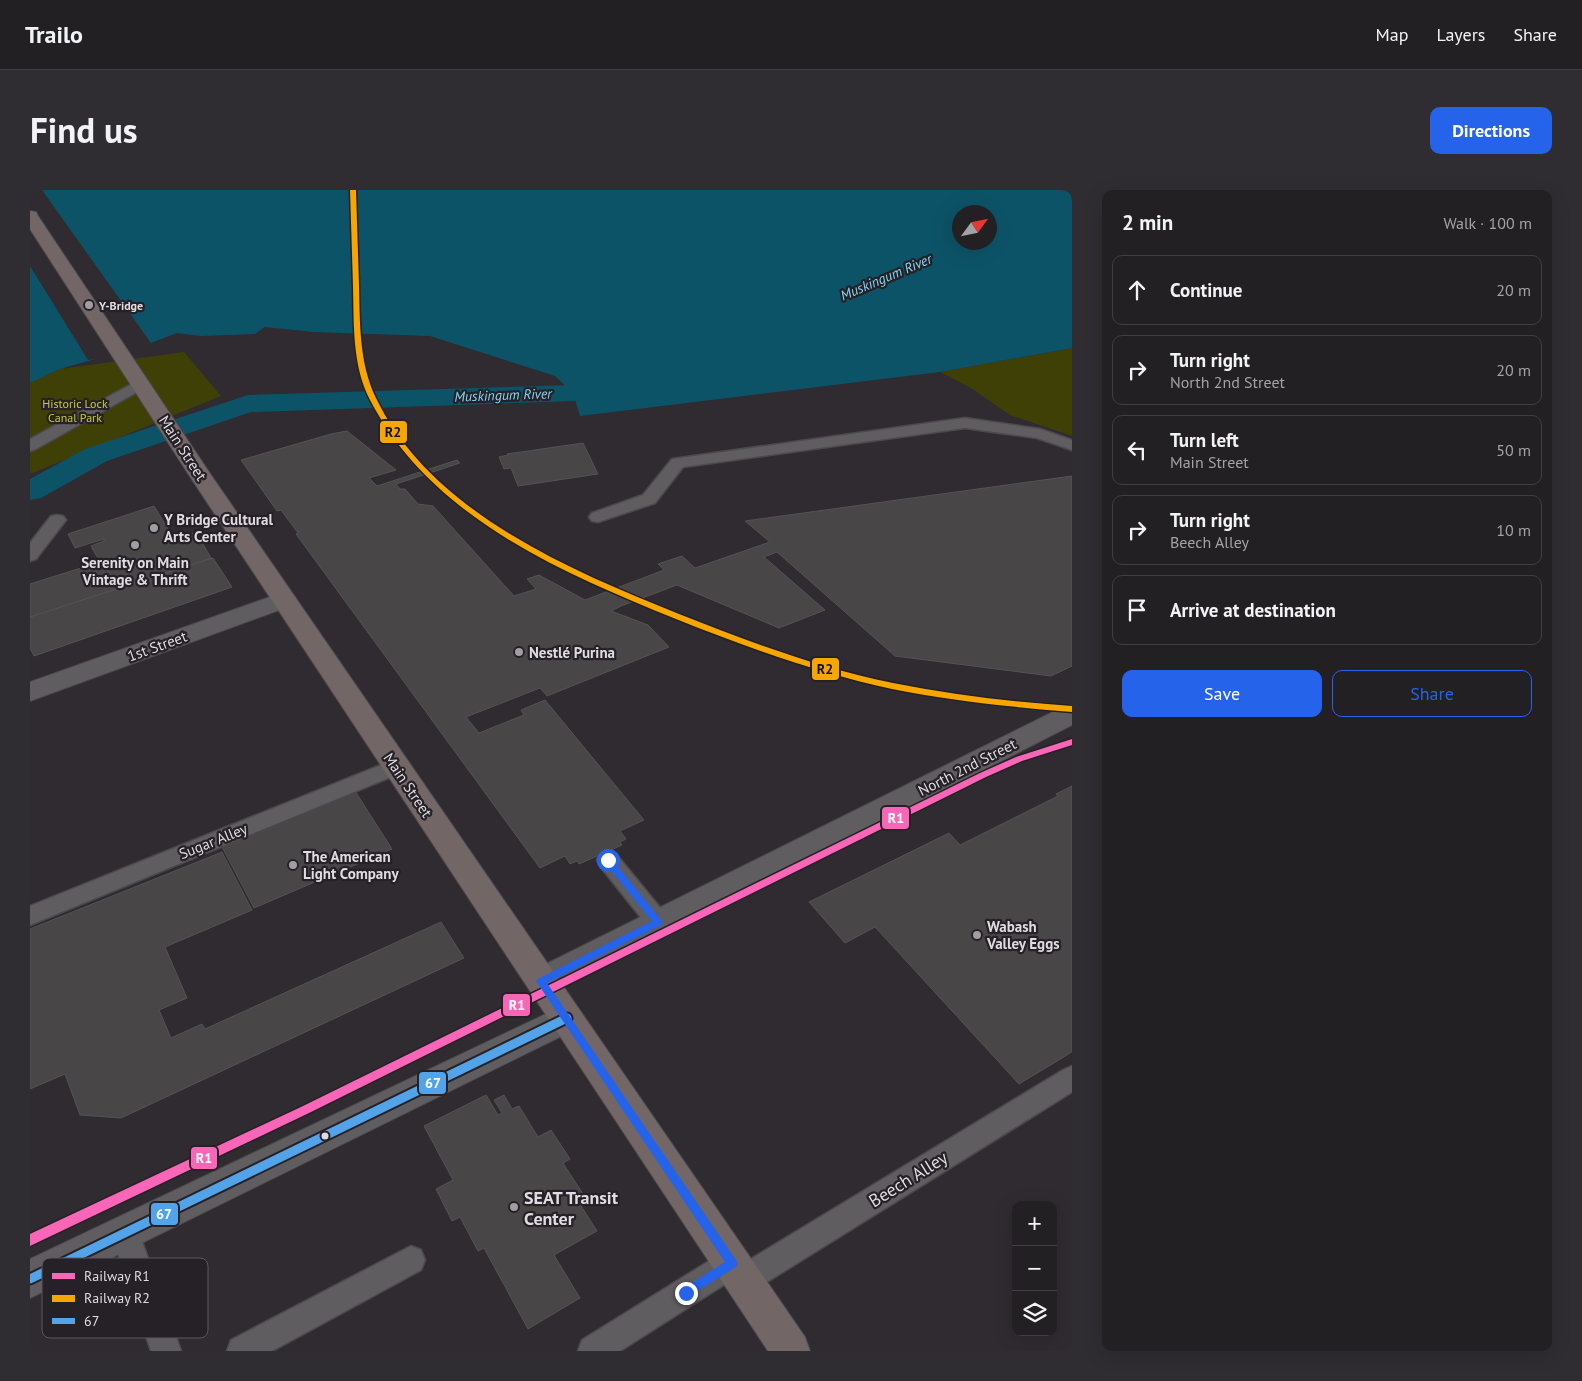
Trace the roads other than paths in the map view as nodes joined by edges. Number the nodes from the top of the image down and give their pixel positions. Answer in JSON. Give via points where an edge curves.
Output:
{"nodes":[{"id":1,"x":30,"y":216,"type":"edge"},
{"id":2,"x":141,"y":384,"type":"junction"},
{"id":3,"x":1072,"y":445,"type":"edge"},
{"id":4,"x":30,"y":446,"type":"edge"},
{"id":5,"x":598,"y":517,"type":"dead end"},
{"id":6,"x":57,"y":520,"type":"dead end"},
{"id":7,"x":30,"y":555,"type":"edge"},
{"id":8,"x":284,"y":600,"type":"junction"},
{"id":9,"x":30,"y":692,"type":"edge"},
{"id":10,"x":1072,"y":714,"type":"edge"},
{"id":11,"x":396,"y":767,"type":"junction"},
{"id":12,"x":608,"y":860,"type":"dead end"},
{"id":13,"x":30,"y":916,"type":"edge"},
{"id":14,"x":658,"y":922,"type":"junction"},
{"id":15,"x":541,"y":981,"type":"junction"},
{"id":16,"x":567,"y":1018,"type":"junction"},
{"id":17,"x":1072,"y":1078,"type":"edge"},
{"id":18,"x":125,"y":1233,"type":"junction"},
{"id":19,"x":73,"y":1258,"type":"edge"},
{"id":20,"x":134,"y":1258,"type":"edge"},
{"id":21,"x":411,"y":1260,"type":"dead end"},
{"id":22,"x":738,"y":1272,"type":"junction"},
{"id":23,"x":42,"y":1273,"type":"edge"},
{"id":24,"x":30,"y":1279,"type":"edge"},
{"id":25,"x":161,"y":1338,"type":"edge"},
{"id":26,"x":166,"y":1351,"type":"edge"},
{"id":27,"x":242,"y":1351,"type":"edge"},
{"id":28,"x":592,"y":1351,"type":"edge"},
{"id":29,"x":791,"y":1351,"type":"edge"}],
"edges":[{"from":1,"to":2,"type":"main road","name":"Main Street"},
{"from":2,"to":4,"type":"lane"},
{"from":2,"to":8,"type":"main road","name":"Main Street"},
{"from":3,"to":5,"type":"lane","via":[[1040,434],[965,424],[678,463],[649,499]]},
{"from":6,"to":7,"type":"lane"},
{"from":8,"to":9,"type":"street","name":"1st Street"},
{"from":8,"to":11,"type":"main road","name":"Main Street"},
{"from":10,"to":14,"type":"street","name":"North 2nd Street"},
{"from":11,"to":13,"type":"lane","name":"Sugar Alley"},
{"from":11,"to":15,"type":"main road","name":"Main Street"},
{"from":12,"to":14,"type":"lane"},
{"from":14,"to":15,"type":"street","name":"North 2nd Street"},
{"from":15,"to":16,"type":"main road","name":"Main Street"},
{"from":16,"to":18,"type":"street"},
{"from":16,"to":22,"type":"main road","name":"Main Street"},
{"from":17,"to":22,"type":"lane","name":"Beech Alley"},
{"from":18,"to":19,"type":"street"},
{"from":18,"to":20,"type":"lane"},
{"from":21,"to":27,"type":"lane"},
{"from":22,"to":28,"type":"lane","name":"Beech Alley"},
{"from":22,"to":29,"type":"main road","name":"Main Street"},
{"from":23,"to":24,"type":"street"},
{"from":25,"to":26,"type":"lane"}]}
